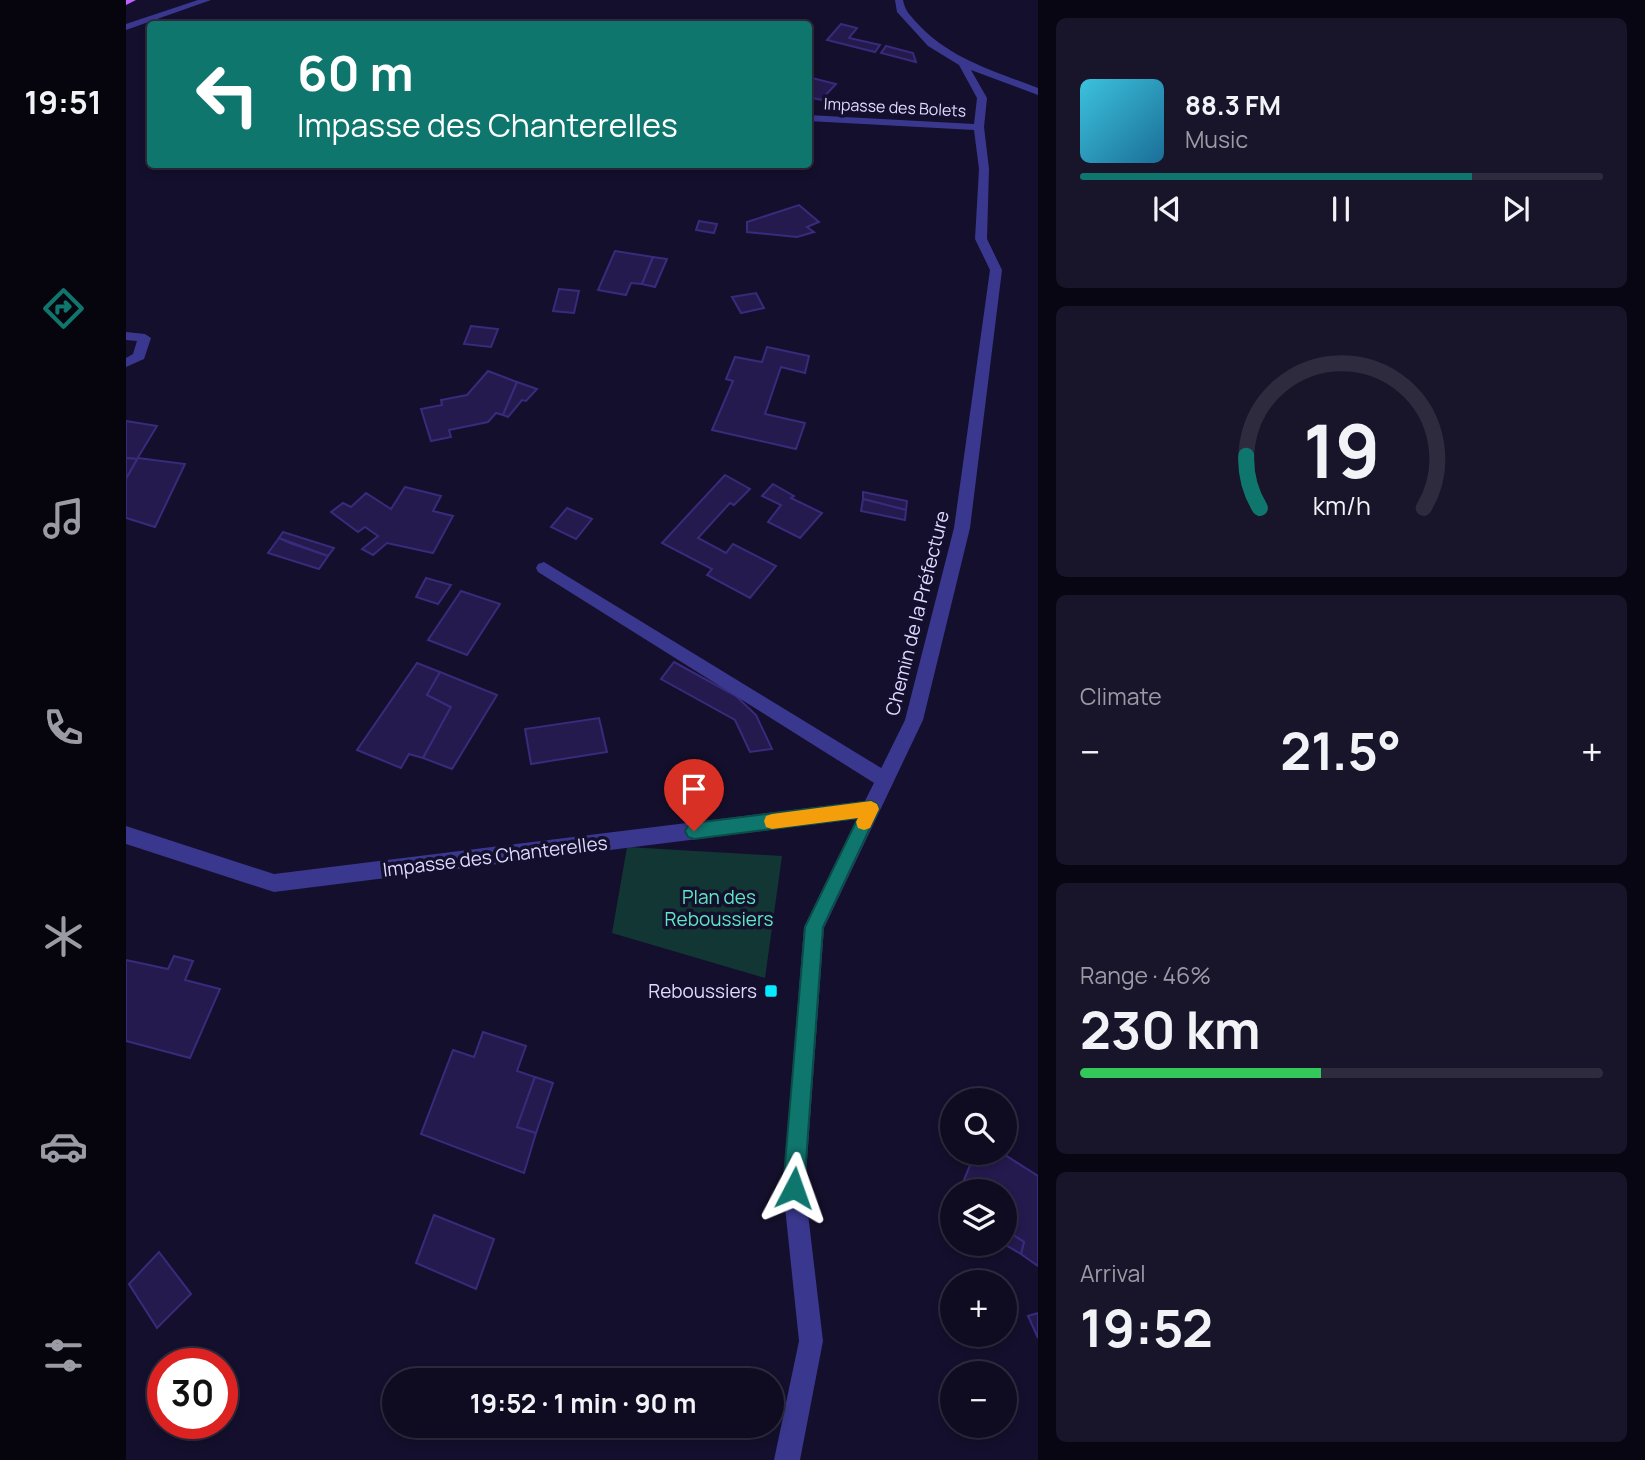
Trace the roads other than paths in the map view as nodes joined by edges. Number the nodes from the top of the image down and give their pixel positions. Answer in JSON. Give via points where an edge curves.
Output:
{"nodes":[{"id":1,"x":132,"y":0,"type":"edge"},
{"id":2,"x":207,"y":0,"type":"edge"},
{"id":3,"x":899,"y":0,"type":"edge"},
{"id":4,"x":126,"y":2,"type":"edge"},
{"id":5,"x":126,"y":27,"type":"edge"},
{"id":6,"x":963,"y":63,"type":"junction"},
{"id":7,"x":1038,"y":92,"type":"edge"},
{"id":8,"x":812,"y":118,"type":"edge"},
{"id":9,"x":979,"y":127,"type":"junction"},
{"id":10,"x":126,"y":336,"type":"edge"},
{"id":11,"x":126,"y":363,"type":"edge"},
{"id":12,"x":544,"y":568,"type":"dead end"},
{"id":13,"x":885,"y":780,"type":"junction"},
{"id":14,"x":871,"y":809,"type":"junction"},
{"id":15,"x":126,"y":835,"type":"edge"},
{"id":16,"x":787,"y":1460,"type":"edge"}],
"edges":[{"from":1,"to":4,"type":"main road"},
{"from":2,"to":5,"type":"street"},
{"from":3,"to":6,"type":"street","via":[[901,10],[931,44]]},
{"from":6,"to":7,"type":"street"},
{"from":6,"to":9,"type":"street","name":"Chemin de la Préfecture","via":[[982,98]]},
{"from":8,"to":9,"type":"street","name":"Impasse des Bolets"},
{"from":9,"to":13,"type":"street","name":"Chemin de la Préfecture","via":[[984,169],[981,239],[996,270],[962,528],[914,720]]},
{"from":10,"to":11,"type":"street","via":[[145,338],[139,356]]},
{"from":12,"to":13,"type":"street"},
{"from":13,"to":14,"type":"street","name":"Chemin de la Préfecture"},
{"from":14,"to":15,"type":"street","name":"Impasse des Chanterelles","via":[[274,883]]},
{"from":14,"to":16,"type":"street","name":"Chemin de la Préfecture","via":[[814,927],[794,1188],[811,1341]]}]}
